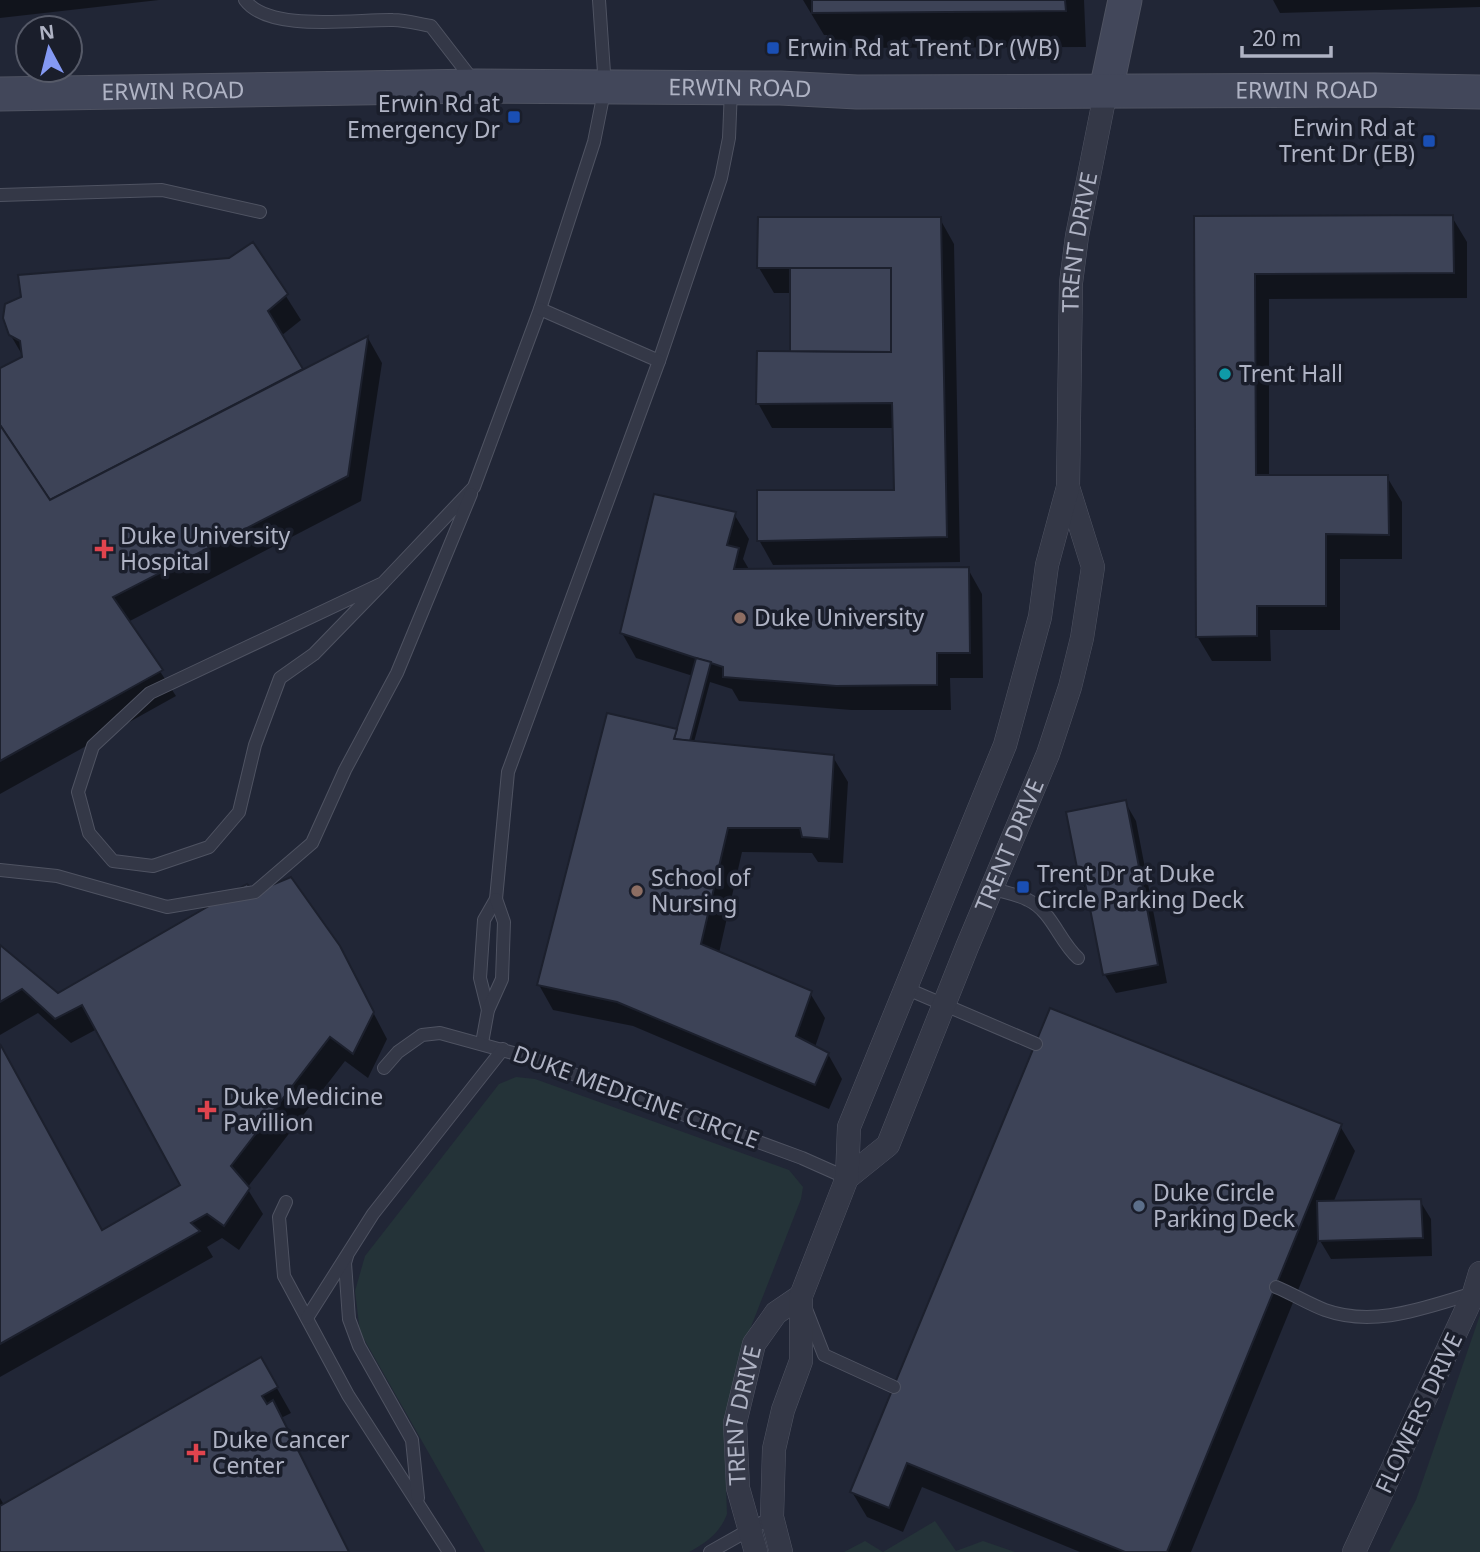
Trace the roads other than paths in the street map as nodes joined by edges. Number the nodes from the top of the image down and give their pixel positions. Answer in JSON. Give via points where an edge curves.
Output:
{"nodes":[{"id":1,"x":245,"y":0,"type":"edge"},
{"id":2,"x":599,"y":0,"type":"edge"},
{"id":3,"x":1125,"y":0,"type":"edge"},
{"id":4,"x":477,"y":86,"type":"junction"},
{"id":5,"x":605,"y":87,"type":"junction"},
{"id":6,"x":731,"y":88,"type":"junction"},
{"id":7,"x":1107,"y":90,"type":"junction"},
{"id":8,"x":1480,"y":92,"type":"edge"},
{"id":9,"x":0,"y":94,"type":"edge"},
{"id":10,"x":0,"y":195,"type":"edge"},
{"id":11,"x":260,"y":212,"type":"dead end"},
{"id":12,"x":540,"y":309,"type":"junction"},
{"id":13,"x":659,"y":361,"type":"junction"},
{"id":14,"x":1068,"y":486,"type":"junction"},
{"id":15,"x":474,"y":487,"type":"junction"},
{"id":16,"x":383,"y":583,"type":"junction"},
{"id":17,"x":0,"y":870,"type":"edge"},
{"id":18,"x":991,"y":888,"type":"junction"},
{"id":19,"x":496,"y":898,"type":"junction"},
{"id":20,"x":1077,"y":958,"type":"dead end"},
{"id":21,"x":905,"y":988,"type":"junction"},
{"id":22,"x":944,"y":1004,"type":"junction"},
{"id":23,"x":488,"y":1010,"type":"junction"},
{"id":24,"x":482,"y":1043,"type":"junction"},
{"id":25,"x":1035,"y":1044,"type":"dead end"},
{"id":26,"x":503,"y":1049,"type":"junction"},
{"id":27,"x":384,"y":1068,"type":"dead end"},
{"id":28,"x":847,"y":1178,"type":"junction"},
{"id":29,"x":286,"y":1202,"type":"dead end"},
{"id":30,"x":349,"y":1249,"type":"junction"},
{"id":31,"x":1276,"y":1287,"type":"dead end"},
{"id":32,"x":1478,"y":1287,"type":"edge"},
{"id":33,"x":801,"y":1296,"type":"junction"},
{"id":34,"x":307,"y":1318,"type":"junction"},
{"id":35,"x":894,"y":1387,"type":"dead end"},
{"id":36,"x":419,"y":1502,"type":"junction"},
{"id":37,"x":772,"y":1517,"type":"junction"},
{"id":38,"x":752,"y":1541,"type":"edge"},
{"id":39,"x":449,"y":1552,"type":"edge"},
{"id":40,"x":710,"y":1552,"type":"edge"},
{"id":41,"x":781,"y":1552,"type":"edge"},
{"id":42,"x":1354,"y":1552,"type":"edge"}],
"edges":[{"from":1,"to":4,"type":"lane","via":[[251,9],[286,21],[397,20],[432,26]]},
{"from":2,"to":5,"type":"lane"},
{"from":3,"to":7,"type":"main road","name":"TRENT DRIVE"},
{"from":4,"to":5,"type":"main road","name":"ERWIN ROAD"},
{"from":4,"to":9,"type":"main road","name":"ERWIN ROAD"},
{"from":5,"to":6,"type":"main road","name":"ERWIN ROAD"},
{"from":5,"to":12,"type":"lane","via":[[594,142]]},
{"from":6,"to":7,"type":"main road","name":"ERWIN ROAD"},
{"from":6,"to":13,"type":"lane","via":[[729,138],[721,178]]},
{"from":7,"to":8,"type":"main road","name":"ERWIN ROAD"},
{"from":7,"to":14,"type":"street","name":"TRENT DRIVE","via":[[1072,283]]},
{"from":10,"to":11,"type":"lane","via":[[162,190]]},
{"from":12,"to":13,"type":"lane"},
{"from":12,"to":15,"type":"lane"},
{"from":13,"to":19,"type":"lane","via":[[508,772]]},
{"from":14,"to":18,"type":"street","name":"TRENT DRIVE","via":[[1093,567],[1082,638],[1048,754]]},
{"from":14,"to":21,"type":"street","name":"TRENT DRIVE","via":[[1047,565],[1040,617],[1005,745]]},
{"from":15,"to":16,"type":"lane"},
{"from":15,"to":17,"type":"lane","via":[[397,673],[312,844],[255,892],[167,907],[57,876]]},
{"from":16,"to":16,"type":"lane","via":[[150,693],[93,746],[78,792],[89,833],[113,861],[153,866],[209,847],[240,812],[255,745],[281,678],[314,654]]},
{"from":18,"to":20,"type":"lane","via":[[1029,900],[1046,915]]},
{"from":18,"to":22,"type":"street","name":"TRENT DRIVE"},
{"from":19,"to":23,"type":"lane","via":[[484,920],[480,978]]},
{"from":19,"to":23,"type":"lane","via":[[505,922],[502,979]]},
{"from":21,"to":22,"type":"lane"},
{"from":21,"to":28,"type":"street","name":"TRENT DRIVE","via":[[849,1127]]},
{"from":22,"to":25,"type":"lane"},
{"from":22,"to":28,"type":"street","name":"TRENT DRIVE","via":[[888,1145]]},
{"from":23,"to":24,"type":"lane"},
{"from":24,"to":26,"type":"lane"},
{"from":24,"to":27,"type":"lane","via":[[440,1033],[422,1035]]},
{"from":26,"to":28,"type":"lane","name":"DUKE MEDICINE CIRCLE"},
{"from":26,"to":30,"type":"lane","name":"DUKE MEDICINE CIRCLE"},
{"from":28,"to":33,"type":"street","name":"TRENT DRIVE"},
{"from":29,"to":34,"type":"lane","via":[[279,1217],[284,1276]]},
{"from":30,"to":34,"type":"lane","name":"DUKE MEDICINE CIRCLE"},
{"from":30,"to":36,"type":"lane","via":[[345,1263],[349,1319],[359,1346],[412,1440]]},
{"from":31,"to":32,"type":"lane","via":[[1326,1311],[1358,1317],[1400,1314]]},
{"from":32,"to":42,"type":"street","name":"FLOWERS DRIVE"},
{"from":33,"to":35,"type":"lane","via":[[824,1355]]},
{"from":33,"to":37,"type":"street","name":"TRENT DRIVE","via":[[801,1361],[774,1448]]},
{"from":33,"to":38,"type":"street","name":"TRENT DRIVE","via":[[776,1313],[754,1344],[735,1423],[738,1488]]},
{"from":34,"to":36,"type":"lane","via":[[348,1395]]},
{"from":36,"to":39,"type":"lane"},
{"from":37,"to":38,"type":"lane"},
{"from":37,"to":41,"type":"street","name":"TRENT DRIVE"},
{"from":38,"to":40,"type":"lane"}]}
